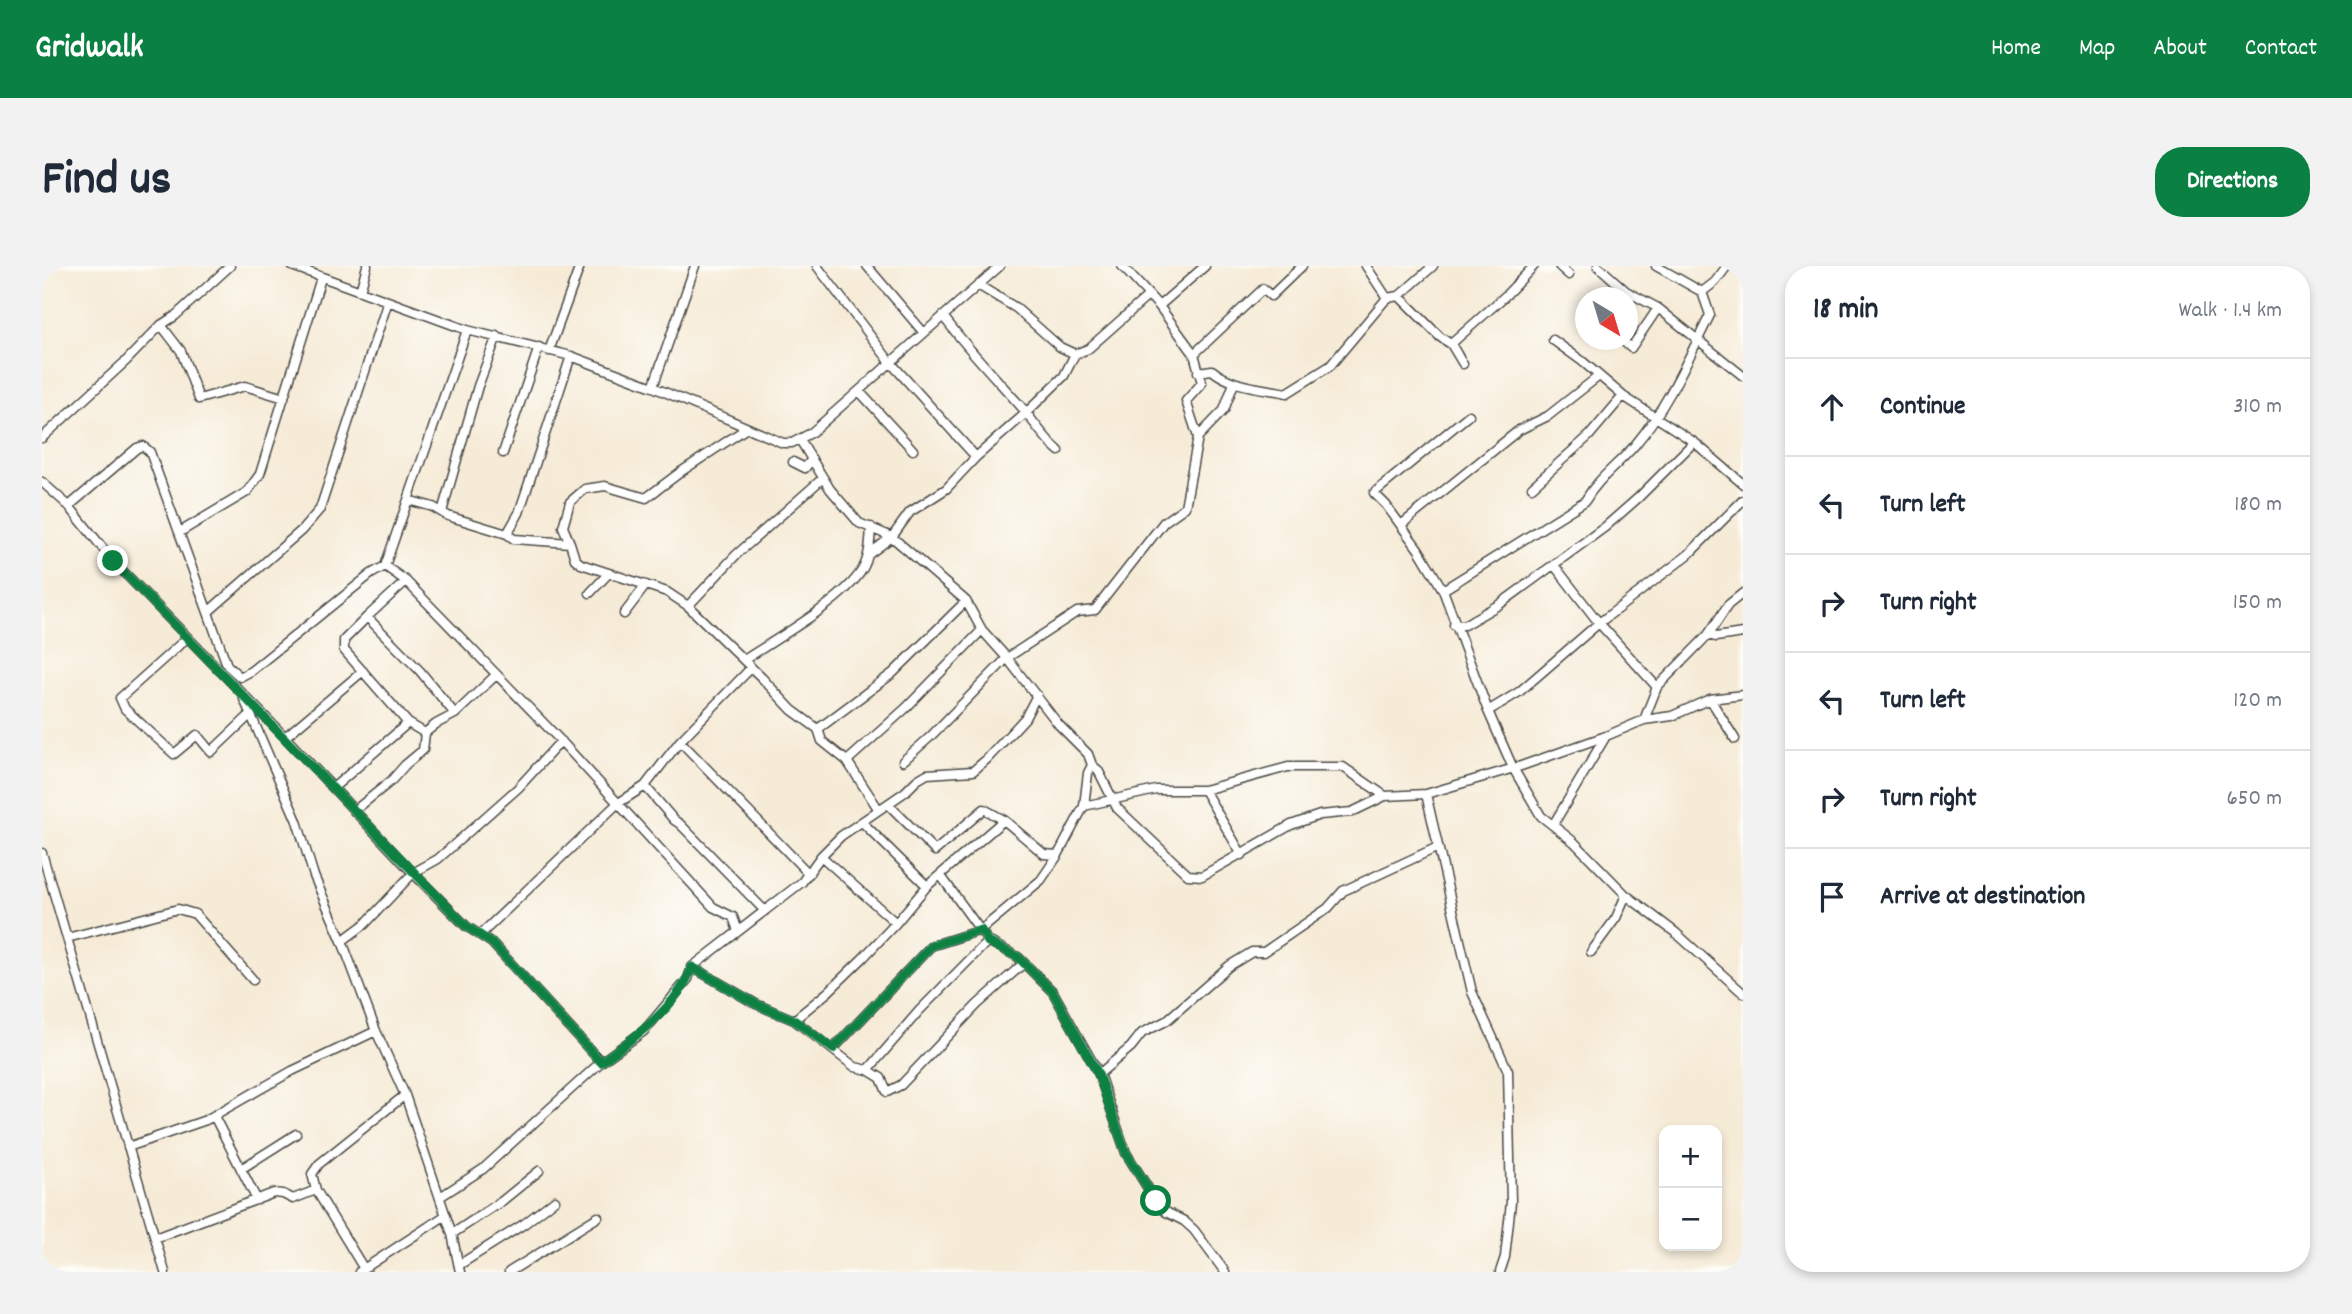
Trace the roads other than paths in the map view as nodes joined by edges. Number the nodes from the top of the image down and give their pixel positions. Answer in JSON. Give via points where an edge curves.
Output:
{"nodes":[{"id":1,"x":230,"y":266,"type":"edge"},
{"id":2,"x":292,"y":266,"type":"edge"},
{"id":3,"x":368,"y":266,"type":"edge"},
{"id":4,"x":580,"y":266,"type":"edge"},
{"id":5,"x":695,"y":266,"type":"edge"},
{"id":6,"x":817,"y":266,"type":"edge"},
{"id":7,"x":867,"y":266,"type":"edge"},
{"id":8,"x":1000,"y":266,"type":"edge"},
{"id":9,"x":1122,"y":266,"type":"edge"},
{"id":10,"x":1205,"y":266,"type":"edge"},
{"id":11,"x":1302,"y":266,"type":"edge"},
{"id":12,"x":1366,"y":266,"type":"edge"},
{"id":13,"x":1433,"y":266,"type":"edge"},
{"id":14,"x":1534,"y":266,"type":"edge"},
{"id":15,"x":1559,"y":266,"type":"edge"},
{"id":16,"x":1598,"y":266,"type":"edge"},
{"id":17,"x":1656,"y":266,"type":"edge"},
{"id":18,"x":1727,"y":266,"type":"edge"},
{"id":19,"x":1569,"y":275,"type":"dead end"},
{"id":20,"x":321,"y":278,"type":"junction"},
{"id":21,"x":978,"y":285,"type":"junction"},
{"id":22,"x":360,"y":290,"type":"junction"},
{"id":23,"x":1702,"y":292,"type":"junction"},
{"id":24,"x":1149,"y":295,"type":"junction"},
{"id":25,"x":1399,"y":296,"type":"junction"},
{"id":26,"x":1387,"y":298,"type":"junction"},
{"id":27,"x":388,"y":301,"type":"junction"},
{"id":28,"x":1159,"y":306,"type":"junction"},
{"id":29,"x":1658,"y":308,"type":"junction"},
{"id":30,"x":943,"y":317,"type":"junction"},
{"id":31,"x":161,"y":325,"type":"junction"},
{"id":32,"x":467,"y":330,"type":"junction"},
{"id":33,"x":925,"y":333,"type":"junction"},
{"id":34,"x":497,"y":336,"type":"junction"},
{"id":35,"x":1638,"y":338,"type":"edge"},
{"id":36,"x":1698,"y":339,"type":"junction"},
{"id":37,"x":1553,"y":340,"type":"dead end"},
{"id":38,"x":1451,"y":344,"type":"junction"},
{"id":39,"x":539,"y":347,"type":"junction"},
{"id":40,"x":549,"y":351,"type":"junction"},
{"id":41,"x":1075,"y":354,"type":"junction"},
{"id":42,"x":1194,"y":354,"type":"junction"},
{"id":43,"x":571,"y":356,"type":"junction"},
{"id":44,"x":891,"y":363,"type":"junction"},
{"id":45,"x":1463,"y":364,"type":"dead end"},
{"id":46,"x":1198,"y":372,"type":"junction"},
{"id":47,"x":1600,"y":376,"type":"junction"},
{"id":48,"x":1743,"y":376,"type":"edge"},
{"id":49,"x":1234,"y":383,"type":"junction"},
{"id":50,"x":653,"y":387,"type":"junction"},
{"id":51,"x":859,"y":391,"type":"junction"},
{"id":52,"x":1623,"y":396,"type":"junction"},
{"id":53,"x":284,"y":398,"type":"junction"},
{"id":54,"x":1026,"y":413,"type":"junction"},
{"id":55,"x":1469,"y":415,"type":"dead end"},
{"id":56,"x":1656,"y":417,"type":"junction"},
{"id":57,"x":747,"y":428,"type":"junction"},
{"id":58,"x":42,"y":438,"type":"edge"},
{"id":59,"x":1198,"y":438,"type":"junction"},
{"id":60,"x":800,"y":440,"type":"junction"},
{"id":61,"x":1694,"y":442,"type":"junction"},
{"id":62,"x":913,"y":450,"type":"dead end"},
{"id":63,"x":1059,"y":451,"type":"dead end"},
{"id":64,"x":503,"y":453,"type":"dead end"},
{"id":65,"x":976,"y":457,"type":"junction"},
{"id":66,"x":812,"y":458,"type":"junction"},
{"id":67,"x":793,"y":462,"type":"dead end"},
{"id":68,"x":823,"y":478,"type":"junction"},
{"id":69,"x":42,"y":482,"type":"edge"},
{"id":70,"x":1743,"y":484,"type":"edge"},
{"id":71,"x":1532,"y":487,"type":"dead end"},
{"id":72,"x":408,"y":500,"type":"junction"},
{"id":73,"x":1743,"y":500,"type":"edge"},
{"id":74,"x":69,"y":506,"type":"junction"},
{"id":75,"x":442,"y":512,"type":"junction"},
{"id":76,"x":1401,"y":526,"type":"junction"},
{"id":77,"x":871,"y":527,"type":"junction"},
{"id":78,"x":180,"y":532,"type":"junction"},
{"id":79,"x":507,"y":534,"type":"junction"},
{"id":80,"x":892,"y":537,"type":"junction"},
{"id":81,"x":570,"y":543,"type":"junction"},
{"id":82,"x":869,"y":554,"type":"junction"},
{"id":83,"x":1554,"y":565,"type":"junction"},
{"id":84,"x":385,"y":566,"type":"junction"},
{"id":85,"x":608,"y":573,"type":"junction"},
{"id":86,"x":406,"y":581,"type":"junction"},
{"id":87,"x":646,"y":585,"type":"junction"},
{"id":88,"x":1443,"y":590,"type":"junction"},
{"id":89,"x":590,"y":593,"type":"dead end"},
{"id":90,"x":1743,"y":593,"type":"edge"},
{"id":91,"x":966,"y":601,"type":"junction"},
{"id":92,"x":688,"y":606,"type":"junction"},
{"id":93,"x":208,"y":612,"type":"junction"},
{"id":94,"x":624,"y":614,"type":"dead end"},
{"id":95,"x":367,"y":617,"type":"junction"},
{"id":96,"x":1599,"y":623,"type":"junction"},
{"id":97,"x":1454,"y":625,"type":"junction"},
{"id":98,"x":982,"y":630,"type":"junction"},
{"id":99,"x":1743,"y":633,"type":"edge"},
{"id":100,"x":1708,"y":635,"type":"junction"},
{"id":101,"x":187,"y":638,"type":"junction"},
{"id":102,"x":1007,"y":659,"type":"junction"},
{"id":103,"x":744,"y":660,"type":"junction"},
{"id":104,"x":751,"y":668,"type":"junction"},
{"id":105,"x":363,"y":671,"type":"junction"},
{"id":106,"x":496,"y":675,"type":"junction"},
{"id":107,"x":1657,"y":687,"type":"junction"},
{"id":108,"x":241,"y":691,"type":"junction"},
{"id":109,"x":1037,"y":695,"type":"junction"},
{"id":110,"x":1743,"y":695,"type":"edge"},
{"id":111,"x":1710,"y":699,"type":"junction"},
{"id":112,"x":1488,"y":711,"type":"junction"},
{"id":113,"x":251,"y":714,"type":"junction"},
{"id":114,"x":455,"y":715,"type":"junction"},
{"id":115,"x":1644,"y":720,"type":"junction"},
{"id":116,"x":408,"y":723,"type":"junction"},
{"id":117,"x":818,"y":729,"type":"junction"},
{"id":118,"x":425,"y":733,"type":"junction"},
{"id":119,"x":1606,"y":736,"type":"junction"},
{"id":120,"x":285,"y":737,"type":"junction"},
{"id":121,"x":1735,"y":739,"type":"dead end"},
{"id":122,"x":561,"y":741,"type":"junction"},
{"id":123,"x":680,"y":741,"type":"junction"},
{"id":124,"x":847,"y":761,"type":"junction"},
{"id":125,"x":903,"y":761,"type":"dead end"},
{"id":126,"x":1092,"y":765,"type":"junction"},
{"id":127,"x":1513,"y":768,"type":"junction"},
{"id":128,"x":645,"y":786,"type":"junction"},
{"id":129,"x":333,"y":788,"type":"junction"},
{"id":130,"x":1204,"y":790,"type":"junction"},
{"id":131,"x":1426,"y":794,"type":"junction"},
{"id":132,"x":1385,"y":796,"type":"junction"},
{"id":133,"x":1114,"y":800,"type":"junction"},
{"id":134,"x":617,"y":804,"type":"junction"},
{"id":135,"x":888,"y":804,"type":"junction"},
{"id":136,"x":1084,"y":806,"type":"junction"},
{"id":137,"x":879,"y":810,"type":"junction"},
{"id":138,"x":354,"y":811,"type":"junction"},
{"id":139,"x":1004,"y":820,"type":"junction"},
{"id":140,"x":862,"y":822,"type":"junction"},
{"id":141,"x":1553,"y":825,"type":"junction"},
{"id":142,"x":1438,"y":846,"type":"junction"},
{"id":143,"x":42,"y":853,"type":"edge"},
{"id":144,"x":1058,"y":855,"type":"junction"},
{"id":145,"x":1242,"y":855,"type":"junction"},
{"id":146,"x":821,"y":856,"type":"junction"},
{"id":147,"x":413,"y":873,"type":"junction"},
{"id":148,"x":809,"y":874,"type":"junction"},
{"id":149,"x":941,"y":876,"type":"junction"},
{"id":150,"x":927,"y":886,"type":"junction"},
{"id":151,"x":1626,"y":895,"type":"junction"},
{"id":152,"x":765,"y":911,"type":"junction"},
{"id":153,"x":896,"y":923,"type":"junction"},
{"id":154,"x":981,"y":930,"type":"junction"},
{"id":155,"x":738,"y":931,"type":"junction"},
{"id":156,"x":480,"y":935,"type":"junction"},
{"id":157,"x":67,"y":938,"type":"junction"},
{"id":158,"x":342,"y":941,"type":"junction"},
{"id":159,"x":988,"y":942,"type":"junction"},
{"id":160,"x":1591,"y":952,"type":"dead end"},
{"id":161,"x":1024,"y":963,"type":"junction"},
{"id":162,"x":692,"y":967,"type":"junction"},
{"id":163,"x":253,"y":980,"type":"dead end"},
{"id":164,"x":1743,"y":992,"type":"edge"},
{"id":165,"x":794,"y":1020,"type":"junction"},
{"id":166,"x":376,"y":1031,"type":"junction"},
{"id":167,"x":833,"y":1049,"type":"junction"},
{"id":168,"x":601,"y":1062,"type":"junction"},
{"id":169,"x":868,"y":1070,"type":"junction"},
{"id":170,"x":1098,"y":1074,"type":"junction"},
{"id":171,"x":405,"y":1095,"type":"junction"},
{"id":172,"x":214,"y":1116,"type":"junction"},
{"id":173,"x":296,"y":1134,"type":"dead end"},
{"id":174,"x":128,"y":1147,"type":"junction"},
{"id":175,"x":241,"y":1169,"type":"junction"},
{"id":176,"x":539,"y":1171,"type":"dead end"},
{"id":177,"x":316,"y":1190,"type":"junction"},
{"id":178,"x":440,"y":1197,"type":"junction"},
{"id":179,"x":257,"y":1200,"type":"junction"},
{"id":180,"x":555,"y":1200,"type":"dead end"},
{"id":181,"x":446,"y":1215,"type":"junction"},
{"id":182,"x":598,"y":1217,"type":"dead end"},
{"id":183,"x":452,"y":1234,"type":"junction"},
{"id":184,"x":155,"y":1238,"type":"junction"},
{"id":185,"x":459,"y":1269,"type":"edge"},
{"id":186,"x":362,"y":1270,"type":"edge"},
{"id":187,"x":165,"y":1272,"type":"edge"},
{"id":188,"x":509,"y":1272,"type":"edge"},
{"id":189,"x":1225,"y":1272,"type":"edge"},
{"id":190,"x":1500,"y":1272,"type":"edge"}],
"edges":[{"from":1,"to":31,"type":"street"},
{"from":2,"to":20,"type":"street"},
{"from":3,"to":22,"type":"street"},
{"from":4,"to":40,"type":"street"},
{"from":5,"to":50,"type":"street"},
{"from":6,"to":44,"type":"street"},
{"from":7,"to":33,"type":"street"},
{"from":8,"to":21,"type":"street"},
{"from":9,"to":24,"type":"street"},
{"from":10,"to":28,"type":"street"},
{"from":11,"to":42,"type":"street","via":[[1271,296],[1263,289]]},
{"from":12,"to":26,"type":"street"},
{"from":13,"to":25,"type":"street"},
{"from":14,"to":38,"type":"street"},
{"from":15,"to":19,"type":"street"},
{"from":16,"to":29,"type":"street","via":[[1626,291]]},
{"from":17,"to":23,"type":"street"},
{"from":18,"to":23,"type":"street"},
{"from":20,"to":22,"type":"street"},
{"from":20,"to":53,"type":"street"},
{"from":21,"to":30,"type":"street"},
{"from":21,"to":41,"type":"street"},
{"from":22,"to":27,"type":"street"},
{"from":23,"to":36,"type":"street","via":[[1710,314]]},
{"from":24,"to":28,"type":"street"},
{"from":24,"to":41,"type":"street","via":[[1088,349]]},
{"from":25,"to":26,"type":"street"},
{"from":25,"to":38,"type":"street"},
{"from":26,"to":49,"type":"street","via":[[1331,366],[1287,393]]},
{"from":27,"to":32,"type":"street"},
{"from":27,"to":93,"type":"street","via":[[320,509]]},
{"from":28,"to":42,"type":"street"},
{"from":29,"to":35,"type":"street"},
{"from":29,"to":36,"type":"street"},
{"from":30,"to":33,"type":"street"},
{"from":30,"to":54,"type":"street"},
{"from":31,"to":53,"type":"street","via":[[181,351],[199,399],[245,386]]},
{"from":31,"to":58,"type":"street"},
{"from":32,"to":34,"type":"street"},
{"from":32,"to":72,"type":"street"},
{"from":33,"to":44,"type":"street"},
{"from":34,"to":39,"type":"street"},
{"from":34,"to":75,"type":"street"},
{"from":36,"to":48,"type":"street"},
{"from":36,"to":56,"type":"street"},
{"from":37,"to":47,"type":"street"},
{"from":38,"to":45,"type":"street"},
{"from":39,"to":40,"type":"street"},
{"from":39,"to":64,"type":"street"},
{"from":40,"to":43,"type":"street"},
{"from":41,"to":54,"type":"street","via":[[1063,376]]},
{"from":42,"to":46,"type":"street"},
{"from":43,"to":50,"type":"street"},
{"from":43,"to":79,"type":"street","via":[[519,513]]},
{"from":44,"to":51,"type":"street"},
{"from":44,"to":65,"type":"street"},
{"from":46,"to":49,"type":"street","via":[[1212,370]]},
{"from":46,"to":59,"type":"street","via":[[1202,383],[1186,401]]},
{"from":47,"to":52,"type":"street"},
{"from":47,"to":76,"type":"street","via":[[1548,416],[1519,430]]},
{"from":49,"to":59,"type":"street","via":[[1224,410]]},
{"from":50,"to":57,"type":"street"},
{"from":51,"to":60,"type":"street"},
{"from":51,"to":62,"type":"street"},
{"from":52,"to":56,"type":"street"},
{"from":52,"to":71,"type":"street","via":[[1589,436]]},
{"from":53,"to":78,"type":"street","via":[[260,474],[247,492]]},
{"from":54,"to":63,"type":"street"},
{"from":54,"to":65,"type":"street"},
{"from":55,"to":76,"type":"street","via":[[1374,493]]},
{"from":56,"to":61,"type":"street"},
{"from":56,"to":88,"type":"street","via":[[1585,501]]},
{"from":57,"to":60,"type":"street","via":[[783,443]]},
{"from":57,"to":81,"type":"street","via":[[646,498],[605,486],[585,489],[570,502],[563,527]]},
{"from":59,"to":102,"type":"street","via":[[1185,507],[1164,522],[1095,610],[1077,612]]},
{"from":60,"to":66,"type":"street"},
{"from":61,"to":70,"type":"street"},
{"from":61,"to":83,"type":"street","via":[[1638,499]]},
{"from":65,"to":80,"type":"street","via":[[946,489],[910,512]]},
{"from":66,"to":67,"type":"street","via":[[805,468]]},
{"from":66,"to":68,"type":"street"},
{"from":68,"to":77,"type":"street","via":[[859,523]]},
{"from":68,"to":92,"type":"street","via":[[736,555]]},
{"from":69,"to":74,"type":"street"},
{"from":72,"to":75,"type":"street"},
{"from":72,"to":84,"type":"street"},
{"from":73,"to":96,"type":"street","via":[[1688,555]]},
{"from":74,"to":78,"type":"street","via":[[143,446],[150,452]]},
{"from":74,"to":101,"type":"street","via":[[113,561]]},
{"from":75,"to":79,"type":"street"},
{"from":76,"to":88,"type":"street"},
{"from":77,"to":80,"type":"street"},
{"from":77,"to":82,"type":"street"},
{"from":78,"to":93,"type":"street"},
{"from":79,"to":81,"type":"street","via":[[514,539]]},
{"from":80,"to":82,"type":"street"},
{"from":80,"to":91,"type":"street"},
{"from":81,"to":85,"type":"street","via":[[575,559]]},
{"from":82,"to":103,"type":"street","via":[[852,584],[830,603]]},
{"from":83,"to":96,"type":"street"},
{"from":83,"to":97,"type":"street","via":[[1500,604],[1464,625]]},
{"from":84,"to":86,"type":"street"},
{"from":84,"to":93,"type":"street","via":[[240,677],[227,665]]},
{"from":85,"to":87,"type":"street"},
{"from":85,"to":89,"type":"street"},
{"from":86,"to":95,"type":"street"},
{"from":86,"to":106,"type":"street"},
{"from":87,"to":92,"type":"street"},
{"from":87,"to":94,"type":"street"},
{"from":88,"to":97,"type":"street"},
{"from":90,"to":100,"type":"street","via":[[1728,605]]},
{"from":91,"to":98,"type":"street"},
{"from":91,"to":117,"type":"street","via":[[893,673]]},
{"from":92,"to":103,"type":"street"},
{"from":95,"to":105,"type":"street","via":[[343,645]]},
{"from":95,"to":114,"type":"street"},
{"from":96,"to":107,"type":"street"},
{"from":96,"to":112,"type":"street","via":[[1519,692]]},
{"from":97,"to":112,"type":"street"},
{"from":98,"to":102,"type":"street"},
{"from":98,"to":124,"type":"street"},
{"from":99,"to":100,"type":"street"},
{"from":100,"to":107,"type":"street"},
{"from":101,"to":108,"type":"street"},
{"from":101,"to":113,"type":"street","via":[[120,698],[124,709],[174,754],[197,736],[211,752]]},
{"from":102,"to":109,"type":"street"},
{"from":102,"to":125,"type":"street"},
{"from":103,"to":104,"type":"street"},
{"from":104,"to":117,"type":"street"},
{"from":104,"to":123,"type":"street"},
{"from":105,"to":116,"type":"street"},
{"from":105,"to":120,"type":"street"},
{"from":106,"to":114,"type":"street"},
{"from":106,"to":122,"type":"street"},
{"from":107,"to":115,"type":"street"},
{"from":108,"to":113,"type":"street"},
{"from":108,"to":120,"type":"street"},
{"from":109,"to":126,"type":"street","via":[[1088,754]]},
{"from":109,"to":135,"type":"street","via":[[1026,718],[973,771],[927,774]]},
{"from":110,"to":111,"type":"street"},
{"from":111,"to":115,"type":"street","via":[[1672,716]]},
{"from":111,"to":121,"type":"street"},
{"from":112,"to":127,"type":"street"},
{"from":113,"to":158,"type":"street"},
{"from":114,"to":118,"type":"street"},
{"from":115,"to":119,"type":"street"},
{"from":116,"to":118,"type":"street"},
{"from":116,"to":129,"type":"street"},
{"from":117,"to":124,"type":"street","via":[[822,741]]},
{"from":118,"to":138,"type":"street","via":[[423,750]]},
{"from":119,"to":127,"type":"street"},
{"from":119,"to":141,"type":"street"},
{"from":120,"to":129,"type":"street"},
{"from":122,"to":134,"type":"street"},
{"from":122,"to":147,"type":"street","via":[[518,788],[438,859]]},
{"from":123,"to":128,"type":"street"},
{"from":123,"to":148,"type":"street"},
{"from":124,"to":137,"type":"street"},
{"from":126,"to":133,"type":"street"},
{"from":126,"to":136,"type":"street"},
{"from":127,"to":131,"type":"street"},
{"from":127,"to":141,"type":"street","via":[[1541,816]]},
{"from":128,"to":134,"type":"street"},
{"from":128,"to":152,"type":"street"},
{"from":129,"to":138,"type":"street"},
{"from":130,"to":132,"type":"street","via":[[1287,767],[1343,767]]},
{"from":130,"to":133,"type":"street","via":[[1156,790]]},
{"from":130,"to":145,"type":"street"},
{"from":131,"to":132,"type":"street"},
{"from":131,"to":142,"type":"street"},
{"from":132,"to":145,"type":"street","via":[[1352,812],[1320,815],[1291,825]]},
{"from":133,"to":136,"type":"street"},
{"from":133,"to":145,"type":"street","via":[[1188,875],[1202,876]]},
{"from":134,"to":155,"type":"street","via":[[713,907],[733,917]]},
{"from":134,"to":156,"type":"street"},
{"from":135,"to":137,"type":"street"},
{"from":135,"to":139,"type":"street","via":[[935,851],[984,809]]},
{"from":136,"to":144,"type":"street"},
{"from":137,"to":140,"type":"street"},
{"from":138,"to":147,"type":"street"},
{"from":139,"to":144,"type":"street","via":[[1044,854]]},
{"from":139,"to":149,"type":"street"},
{"from":140,"to":146,"type":"street"},
{"from":140,"to":150,"type":"street"},
{"from":141,"to":151,"type":"street"},
{"from":142,"to":170,"type":"street","via":[[1343,891],[1328,908],[1264,953],[1252,953],[1229,966],[1166,1021],[1142,1033]]},
{"from":142,"to":190,"type":"street","via":[[1472,992],[1508,1071],[1511,1202]]},
{"from":143,"to":157,"type":"street"},
{"from":144,"to":154,"type":"street","via":[[1041,880]]},
{"from":146,"to":148,"type":"street"},
{"from":146,"to":153,"type":"street"},
{"from":147,"to":156,"type":"street"},
{"from":147,"to":158,"type":"street","via":[[365,924]]},
{"from":148,"to":152,"type":"street"},
{"from":149,"to":150,"type":"street"},
{"from":149,"to":154,"type":"street"},
{"from":150,"to":153,"type":"street"},
{"from":151,"to":160,"type":"street","via":[[1616,919]]},
{"from":151,"to":164,"type":"street"},
{"from":152,"to":155,"type":"street"},
{"from":153,"to":165,"type":"street"},
{"from":154,"to":159,"type":"street"},
{"from":154,"to":167,"type":"street","via":[[931,946]]},
{"from":155,"to":162,"type":"street"},
{"from":156,"to":168,"type":"street"},
{"from":157,"to":163,"type":"street","via":[[185,910],[195,914]]},
{"from":157,"to":174,"type":"street"},
{"from":158,"to":166,"type":"street"},
{"from":159,"to":161,"type":"street"},
{"from":159,"to":169,"type":"street"},
{"from":161,"to":169,"type":"street","via":[[976,1005],[901,1085],[887,1092],[881,1078]]},
{"from":161,"to":170,"type":"street","via":[[1053,992]]},
{"from":162,"to":165,"type":"street"},
{"from":162,"to":168,"type":"street","via":[[688,979],[644,1031]]},
{"from":165,"to":167,"type":"street"},
{"from":166,"to":171,"type":"street"},
{"from":166,"to":172,"type":"street"},
{"from":167,"to":169,"type":"street","via":[[855,1067]]},
{"from":168,"to":178,"type":"street","via":[[483,1169]]},
{"from":170,"to":189,"type":"street","via":[[1126,1153],[1156,1201],[1194,1230]]},
{"from":171,"to":177,"type":"street","via":[[319,1164],[312,1174]]},
{"from":171,"to":178,"type":"street"},
{"from":172,"to":174,"type":"street"},
{"from":172,"to":175,"type":"street"},
{"from":173,"to":175,"type":"street"},
{"from":174,"to":184,"type":"street"},
{"from":175,"to":179,"type":"street"},
{"from":176,"to":183,"type":"street"},
{"from":177,"to":179,"type":"street","via":[[293,1199],[278,1192]]},
{"from":177,"to":186,"type":"street"},
{"from":178,"to":181,"type":"street"},
{"from":179,"to":184,"type":"street"},
{"from":180,"to":185,"type":"street"},
{"from":181,"to":183,"type":"street"},
{"from":181,"to":186,"type":"street"},
{"from":182,"to":188,"type":"street"},
{"from":183,"to":185,"type":"street"},
{"from":184,"to":187,"type":"street"}]}
